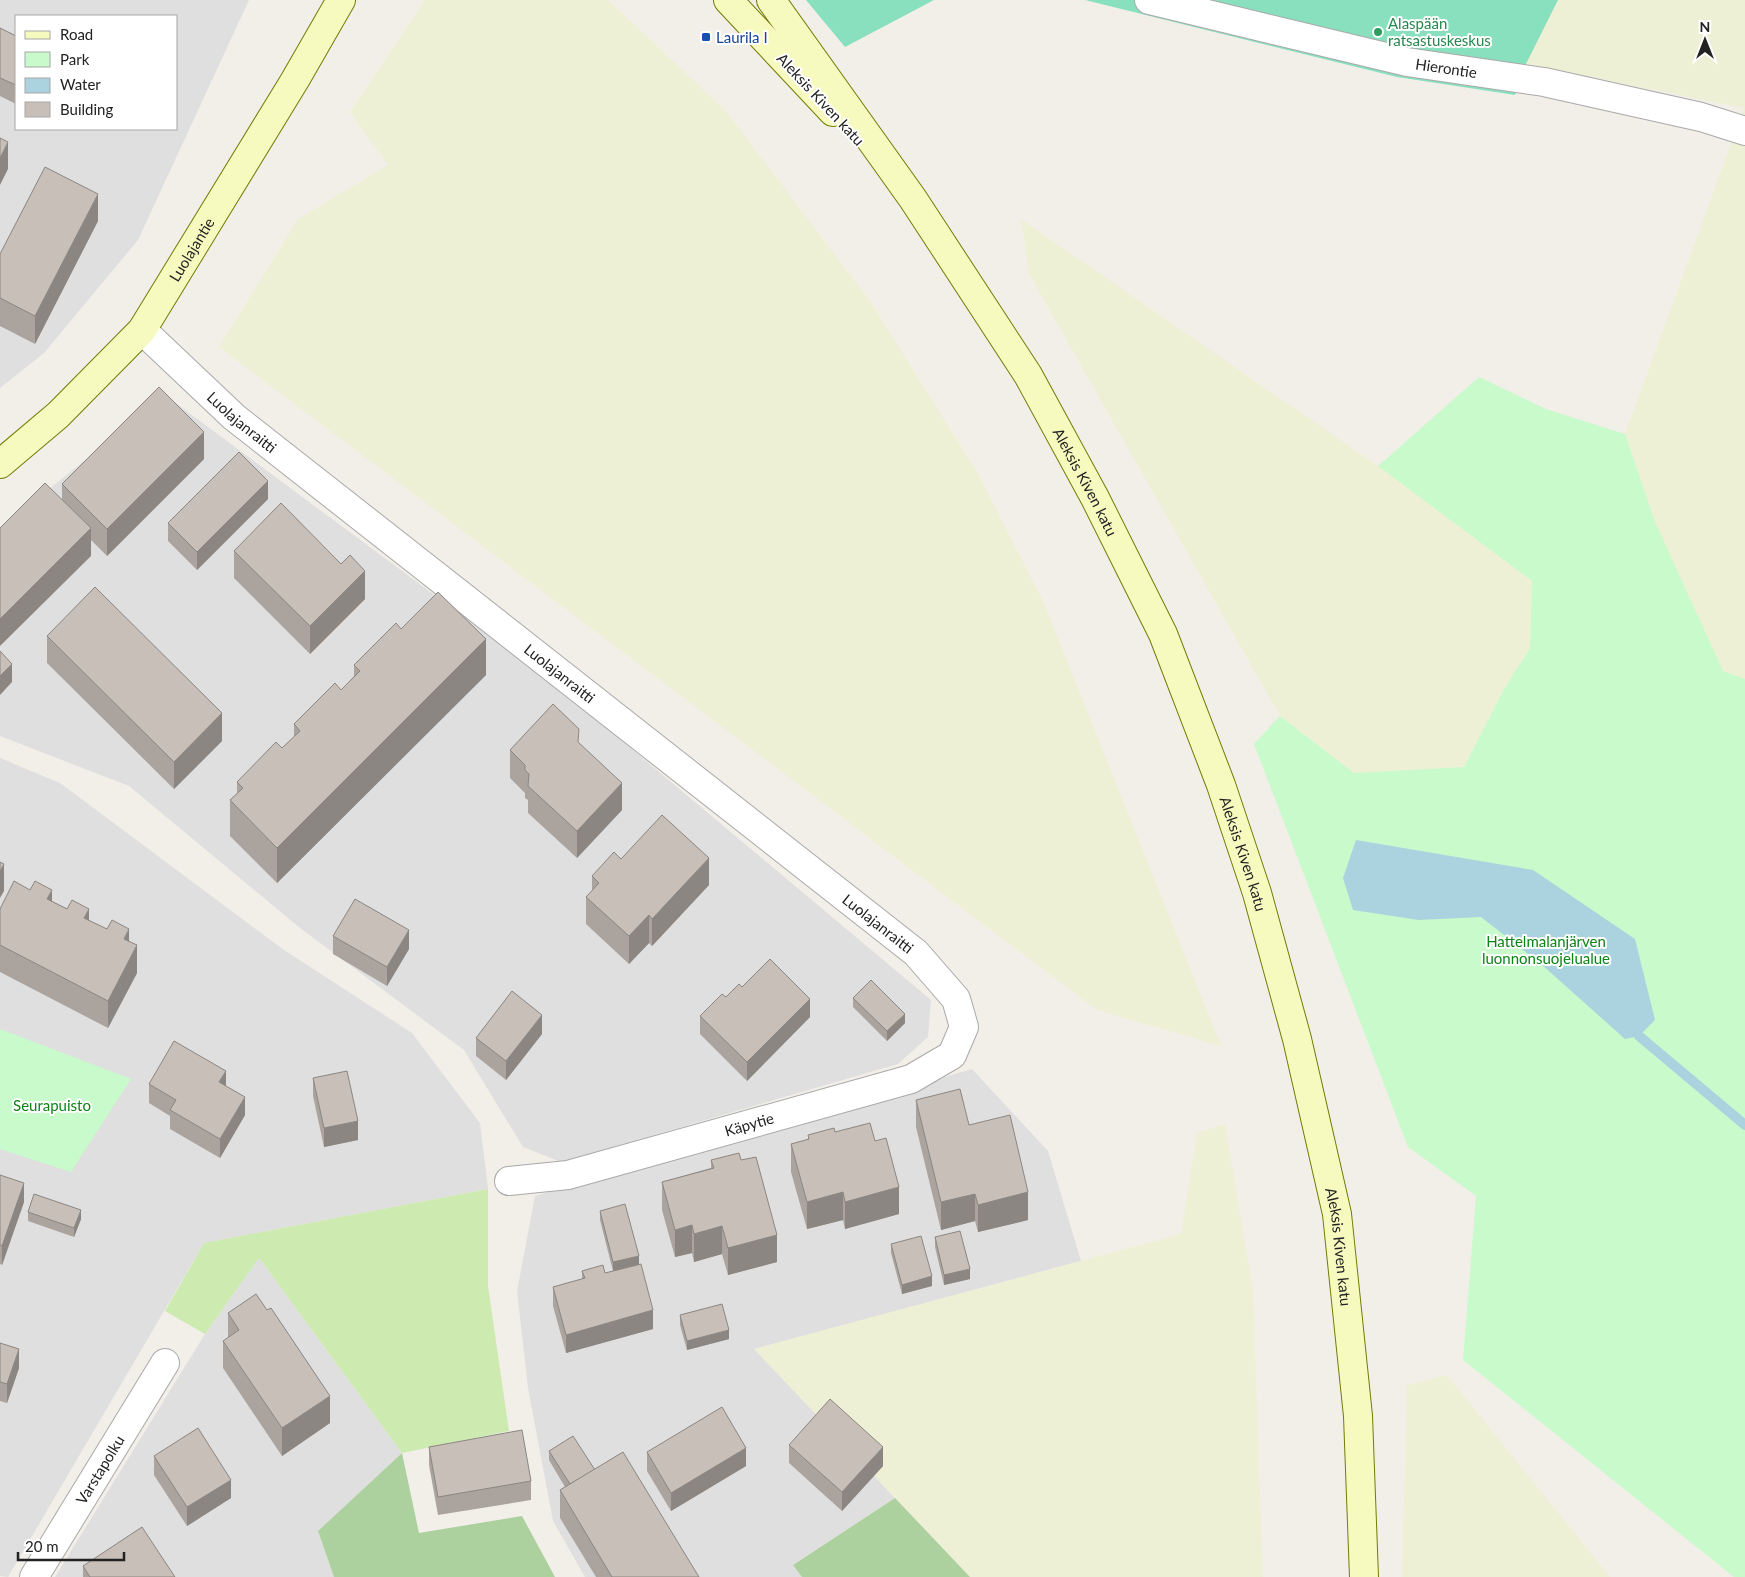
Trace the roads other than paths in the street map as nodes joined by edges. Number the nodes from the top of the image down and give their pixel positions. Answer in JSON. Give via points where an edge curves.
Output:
{"nodes":[{"id":1,"x":341,"y":0,"type":"edge"},
{"id":2,"x":728,"y":0,"type":"edge"},
{"id":3,"x":1149,"y":0,"type":"edge"},
{"id":4,"x":774,"y":1,"type":"edge"},
{"id":5,"x":750,"y":22,"type":"junction"},
{"id":6,"x":1745,"y":131,"type":"edge"},
{"id":7,"x":913,"y":199,"type":"junction"},
{"id":8,"x":142,"y":330,"type":"junction"},
{"id":9,"x":0,"y":464,"type":"edge"},
{"id":10,"x":964,"y":1027,"type":"joint"},
{"id":11,"x":509,"y":1180,"type":"dead end"},
{"id":12,"x":165,"y":1363,"type":"dead end"},
{"id":13,"x":34,"y":1577,"type":"edge"},
{"id":14,"x":1364,"y":1577,"type":"edge"}],
"edges":[{"from":1,"to":8,"type":"main road","name":"Luolajantie"},
{"from":2,"to":5,"type":"main road","name":"Aleksis Kiven katu"},
{"from":3,"to":6,"type":"street","name":"Hierontie","via":[[1407,62],[1544,82],[1701,116]]},
{"from":4,"to":5,"type":"street"},
{"from":4,"to":7,"type":"main road","name":"Aleksis Kiven katu"},
{"from":5,"to":7,"type":"main road","name":"Aleksis Kiven katu"},
{"from":7,"to":14,"type":"main road","name":"Aleksis Kiven katu","via":[[1028,374],[1100,506],[1163,634],[1221,785],[1251,875],[1297,1039],[1337,1214],[1358,1416]]},
{"from":8,"to":9,"type":"main road","name":"Luolajantie","via":[[58,415]]},
{"from":8,"to":10,"type":"street","name":"Luolajanraitti","via":[[242,423],[916,953],[956,999]]},
{"from":10,"to":11,"type":"street","name":"Käpytie","via":[[952,1055],[911,1079],[568,1175]]},
{"from":12,"to":13,"type":"street","name":"Varstapolku"}]}
